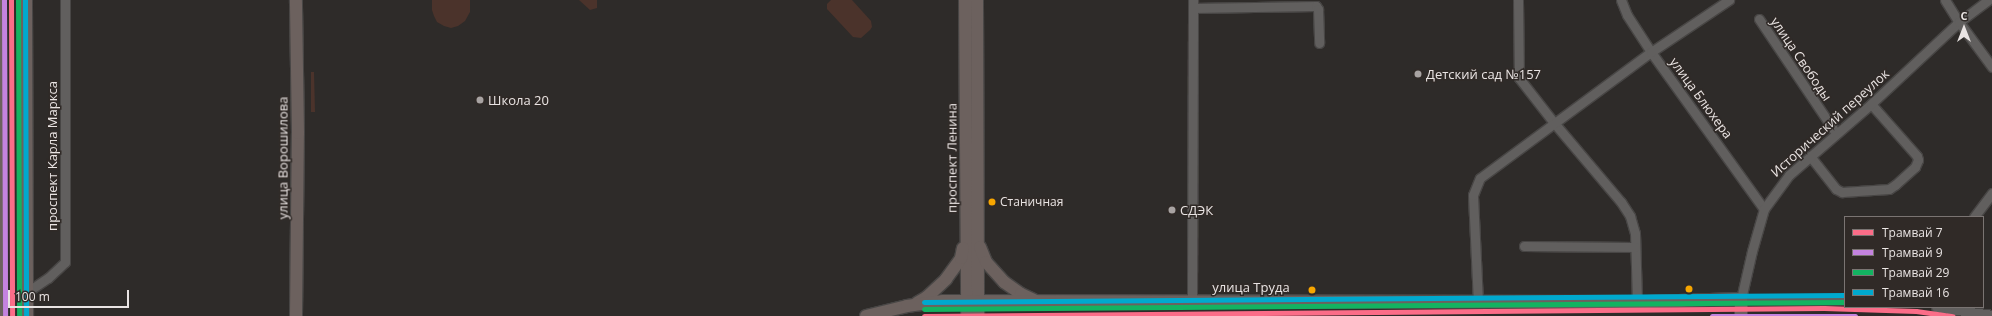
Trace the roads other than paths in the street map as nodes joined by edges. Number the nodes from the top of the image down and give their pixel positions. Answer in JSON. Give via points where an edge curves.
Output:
{"nodes":[{"id":1,"x":0,"y":0,"type":"edge"},
{"id":2,"x":26,"y":0,"type":"edge"},
{"id":3,"x":65,"y":0,"type":"edge"},
{"id":4,"x":296,"y":0,"type":"edge"},
{"id":5,"x":965,"y":0,"type":"edge"},
{"id":6,"x":978,"y":0,"type":"edge"},
{"id":7,"x":1518,"y":0,"type":"edge"},
{"id":8,"x":1621,"y":0,"type":"edge"},
{"id":9,"x":1729,"y":0,"type":"edge"},
{"id":10,"x":1945,"y":0,"type":"edge"},
{"id":11,"x":1988,"y":0,"type":"edge"},
{"id":12,"x":1249,"y":3,"type":"edge"},
{"id":13,"x":1193,"y":4,"type":"edge"},
{"id":14,"x":1758,"y":19,"type":"dead end"},
{"id":15,"x":1959,"y":22,"type":"junction"},
{"id":16,"x":1319,"y":44,"type":"dead end"},
{"id":17,"x":1651,"y":52,"type":"junction"},
{"id":18,"x":1992,"y":67,"type":"edge"},
{"id":19,"x":1871,"y":104,"type":"junction"},
{"id":20,"x":1555,"y":124,"type":"junction"},
{"id":21,"x":1836,"y":133,"type":"junction"},
{"id":22,"x":1810,"y":156,"type":"junction"},
{"id":23,"x":1992,"y":193,"type":"edge"},
{"id":24,"x":1764,"y":209,"type":"junction"},
{"id":25,"x":1975,"y":216,"type":"edge"},
{"id":26,"x":972,"y":236,"type":"junction"},
{"id":27,"x":1524,"y":246,"type":"dead end"},
{"id":28,"x":1635,"y":247,"type":"junction"},
{"id":29,"x":27,"y":292,"type":"junction"},
{"id":30,"x":1741,"y":299,"type":"junction"},
{"id":31,"x":1844,"y":300,"type":"edge"},
{"id":32,"x":972,"y":301,"type":"junction"},
{"id":33,"x":1192,"y":301,"type":"junction"},
{"id":34,"x":1038,"y":302,"type":"junction"},
{"id":35,"x":1478,"y":302,"type":"junction"},
{"id":36,"x":1637,"y":302,"type":"junction"},
{"id":37,"x":915,"y":304,"type":"junction"},
{"id":38,"x":1943,"y":308,"type":"edge"},
{"id":39,"x":1992,"y":315,"type":"edge"},
{"id":40,"x":1,"y":316,"type":"edge"},
{"id":41,"x":27,"y":316,"type":"edge"},
{"id":42,"x":296,"y":316,"type":"edge"},
{"id":43,"x":866,"y":316,"type":"edge"},
{"id":44,"x":967,"y":316,"type":"edge"},
{"id":45,"x":978,"y":316,"type":"edge"},
{"id":46,"x":1741,"y":316,"type":"edge"}],
"edges":[{"from":1,"to":40,"type":"main road"},
{"from":2,"to":29,"type":"main road","name":"проспект Карла Маркса"},
{"from":3,"to":29,"type":"street","name":"проспект Карла Маркса","via":[[65,262],[48,278]]},
{"from":4,"to":42,"type":"main road","name":"улица Ворошилова"},
{"from":5,"to":26,"type":"main road","name":"проспект Ленина"},
{"from":6,"to":26,"type":"main road","name":"проспект Ленина"},
{"from":7,"to":20,"type":"street","via":[[1519,78]]},
{"from":8,"to":17,"type":"street","name":"улица Блюхера","via":[[1627,15]]},
{"from":9,"to":17,"type":"street"},
{"from":10,"to":15,"type":"street"},
{"from":11,"to":15,"type":"street","name":"Исторический переулок"},
{"from":12,"to":13,"type":"street"},
{"from":12,"to":16,"type":"street","via":[[1316,6]]},
{"from":13,"to":33,"type":"street"},
{"from":14,"to":21,"type":"street","name":"улица Свободы"},
{"from":15,"to":18,"type":"street"},
{"from":15,"to":19,"type":"street","name":"Исторический переулок"},
{"from":17,"to":20,"type":"street"},
{"from":17,"to":24,"type":"street","name":"улица Блюхера"},
{"from":19,"to":21,"type":"street","name":"Исторический переулок"},
{"from":19,"to":22,"type":"street","via":[[1917,156],[1915,167],[1895,185],[1889,189],[1842,192],[1836,189]]},
{"from":20,"to":28,"type":"street","via":[[1624,206],[1635,233]]},
{"from":20,"to":35,"type":"street","via":[[1486,173],[1476,186],[1473,195]]},
{"from":21,"to":22,"type":"street","name":"Исторический переулок"},
{"from":22,"to":24,"type":"street","name":"Исторический переулок","via":[[1789,174]]},
{"from":23,"to":25,"type":"street"},
{"from":24,"to":30,"type":"street","name":"Исторический переулок"},
{"from":26,"to":32,"type":"main road","name":"проспект Ленина"},
{"from":26,"to":34,"type":"main road","via":[[986,262],[1004,282]]},
{"from":26,"to":37,"type":"main road","via":[[946,279],[927,297]]},
{"from":27,"to":28,"type":"street"},
{"from":28,"to":36,"type":"street"},
{"from":29,"to":41,"type":"main road","name":"проспект Карла Маркса"},
{"from":30,"to":31,"type":"street"},
{"from":30,"to":36,"type":"main road","name":"улица Труда"},
{"from":30,"to":46,"type":"main road"},
{"from":32,"to":34,"type":"main road","name":"улица Труда"},
{"from":32,"to":37,"type":"main road","name":"улица Труда"},
{"from":32,"to":44,"type":"main road","name":"проспект Ленина"},
{"from":32,"to":45,"type":"main road","name":"проспект Ленина"},
{"from":33,"to":34,"type":"main road","name":"улица Труда"},
{"from":33,"to":35,"type":"main road","name":"улица Труда"},
{"from":35,"to":36,"type":"main road","name":"улица Труда"},
{"from":37,"to":43,"type":"main road","name":"улица Труда"},
{"from":38,"to":39,"type":"street"}]}
